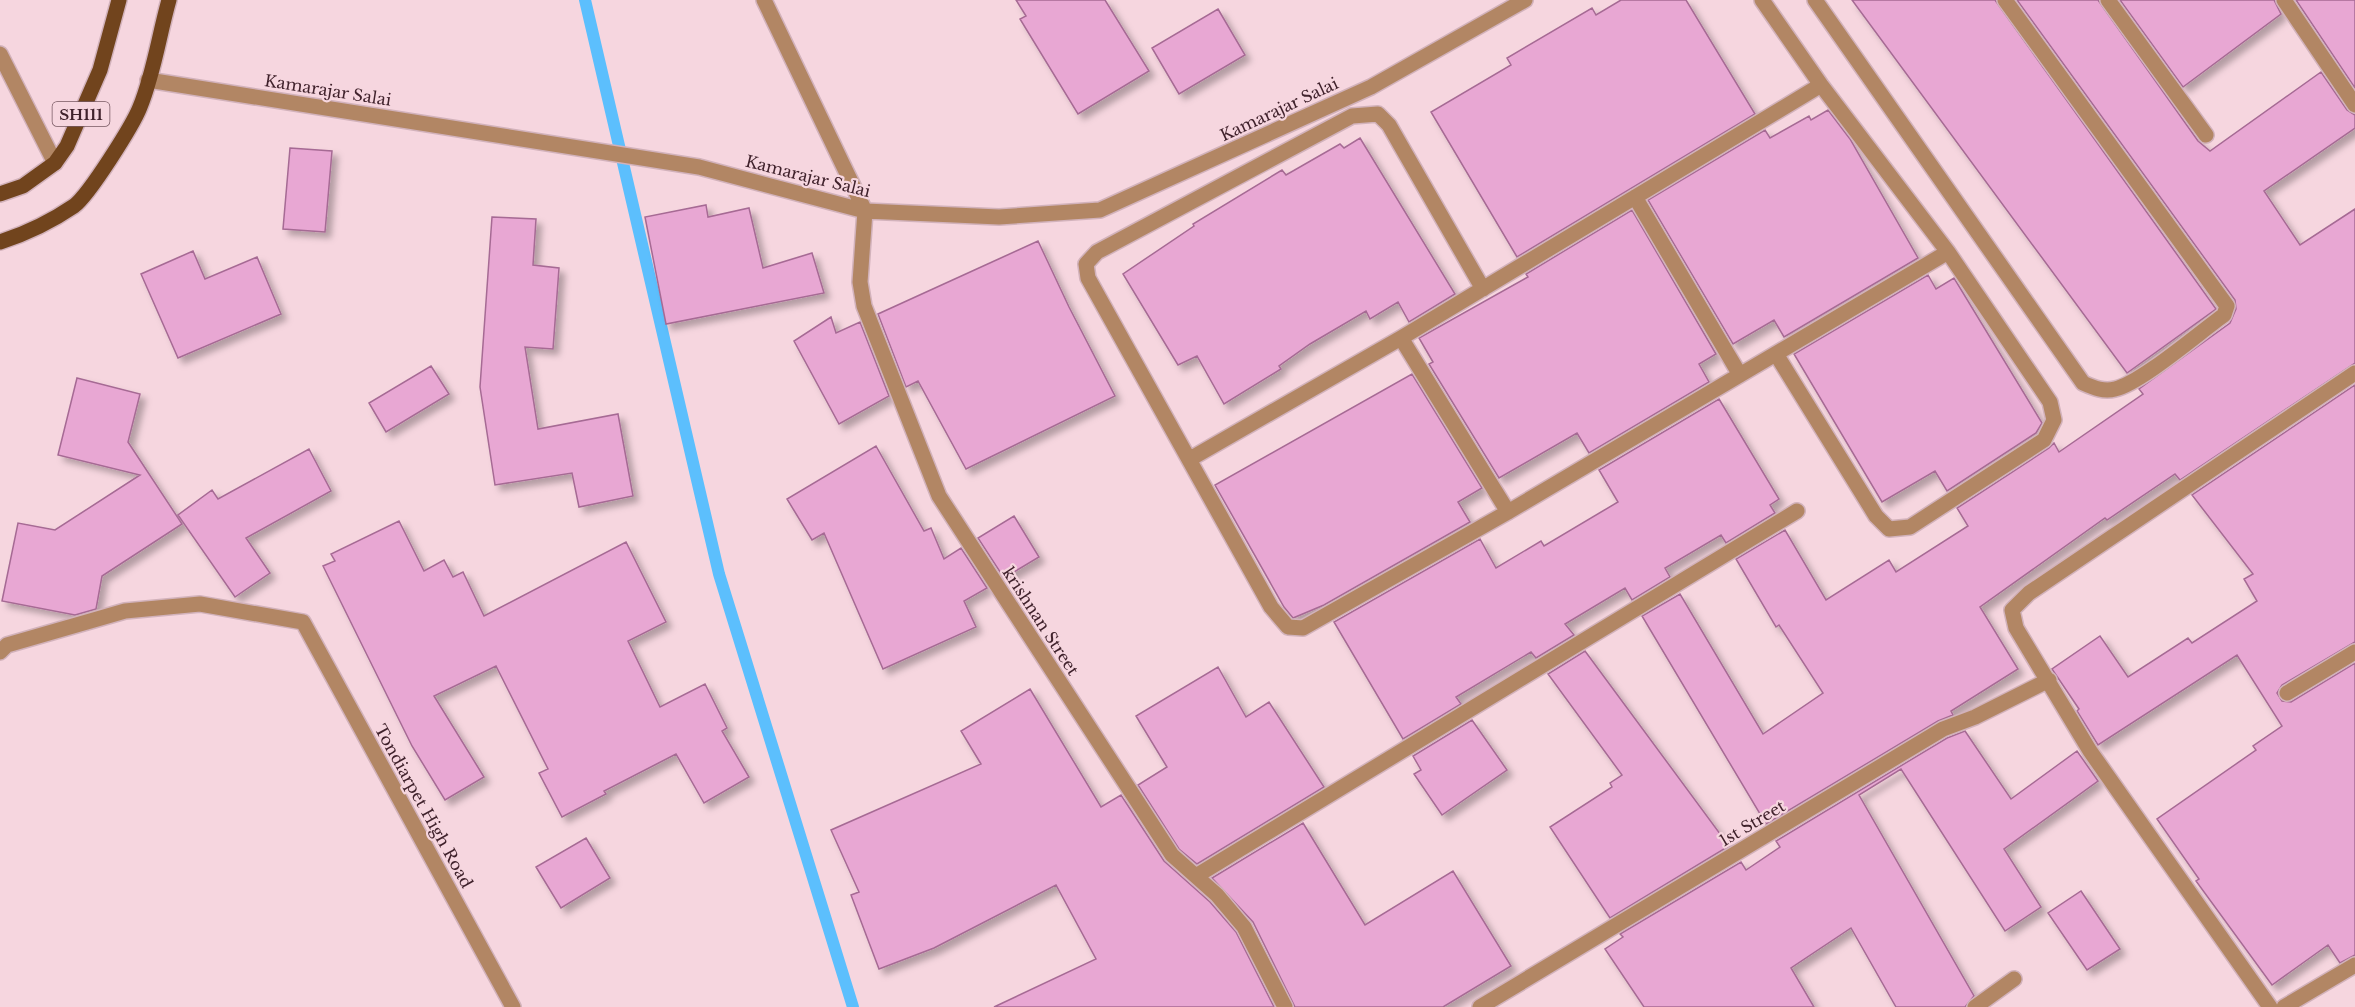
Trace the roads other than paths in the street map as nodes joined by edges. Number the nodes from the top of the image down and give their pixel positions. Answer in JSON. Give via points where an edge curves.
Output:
{"nodes":[{"id":1,"x":119,"y":0,"type":"edge"},
{"id":2,"x":168,"y":0,"type":"edge"},
{"id":3,"x":764,"y":0,"type":"edge"},
{"id":4,"x":1525,"y":0,"type":"edge"},
{"id":5,"x":1762,"y":0,"type":"edge"},
{"id":6,"x":1815,"y":0,"type":"edge"},
{"id":7,"x":2005,"y":0,"type":"edge"},
{"id":8,"x":2108,"y":0,"type":"edge"},
{"id":9,"x":2284,"y":0,"type":"edge"},
{"id":10,"x":0,"y":54,"type":"edge"},
{"id":11,"x":148,"y":80,"type":"junction"},
{"id":12,"x":1821,"y":85,"type":"junction"},
{"id":13,"x":2355,"y":105,"type":"edge"},
{"id":14,"x":2206,"y":135,"type":"dead end"},
{"id":15,"x":55,"y":163,"type":"junction"},
{"id":16,"x":0,"y":194,"type":"edge"},
{"id":17,"x":1635,"y":197,"type":"junction"},
{"id":18,"x":865,"y":211,"type":"junction"},
{"id":19,"x":0,"y":242,"type":"edge"},
{"id":20,"x":1948,"y":252,"type":"junction"},
{"id":21,"x":1483,"y":289,"type":"junction"},
{"id":22,"x":1401,"y":338,"type":"junction"},
{"id":23,"x":1776,"y":354,"type":"junction"},
{"id":24,"x":2355,"y":373,"type":"edge"},
{"id":25,"x":1740,"y":375,"type":"junction"},
{"id":26,"x":1190,"y":459,"type":"junction"},
{"id":27,"x":1797,"y":511,"type":"dead end"},
{"id":28,"x":1508,"y":512,"type":"junction"},
{"id":29,"x":0,"y":652,"type":"edge"},
{"id":30,"x":2355,"y":652,"type":"edge"},
{"id":31,"x":2049,"y":680,"type":"junction"},
{"id":32,"x":2287,"y":693,"type":"dead end"},
{"id":33,"x":1196,"y":876,"type":"junction"},
{"id":34,"x":2355,"y":965,"type":"edge"},
{"id":35,"x":2014,"y":979,"type":"dead end"},
{"id":36,"x":513,"y":1007,"type":"edge"},
{"id":37,"x":1285,"y":1007,"type":"edge"},
{"id":38,"x":1480,"y":1007,"type":"edge"},
{"id":39,"x":1975,"y":1007,"type":"edge"},
{"id":40,"x":2270,"y":1007,"type":"edge"},
{"id":41,"x":2284,"y":1007,"type":"edge"}],
"edges":[{"from":1,"to":15,"type":"main road","number":"SH111","via":[[100,70],[67,147]]},
{"from":2,"to":11,"type":"main road","number":"SH111"},
{"from":3,"to":18,"type":"street"},
{"from":4,"to":18,"type":"street","name":"Kamarajar Salai","via":[[1371,87],[1100,210],[999,217]]},
{"from":5,"to":12,"type":"street"},
{"from":6,"to":7,"type":"street","via":[[2083,384],[2113,390],[2137,379],[2224,315],[2227,306]]},
{"from":8,"to":14,"type":"street"},
{"from":9,"to":13,"type":"street"},
{"from":10,"to":15,"type":"street"},
{"from":11,"to":18,"type":"street","name":"Kamarajar Salai","via":[[699,167]]},
{"from":11,"to":19,"type":"main road","number":"SH111","via":[[127,132],[76,205]]},
{"from":12,"to":17,"type":"street"},
{"from":12,"to":20,"type":"street"},
{"from":15,"to":16,"type":"main road","number":"SH111","via":[[23,186]]},
{"from":17,"to":21,"type":"street"},
{"from":17,"to":25,"type":"street"},
{"from":18,"to":33,"type":"street","name":"krishnan Street","via":[[860,282],[864,306],[939,496],[1172,855]]},
{"from":20,"to":23,"type":"street"},
{"from":20,"to":23,"type":"street","via":[[2050,402],[2054,420],[2044,440],[1910,527],[1889,529],[1876,516]]},
{"from":21,"to":22,"type":"street"},
{"from":21,"to":26,"type":"street","via":[[1389,124],[1378,114],[1352,116],[1097,252],[1086,264],[1088,278]]},
{"from":22,"to":26,"type":"street"},
{"from":22,"to":28,"type":"street"},
{"from":23,"to":25,"type":"street"},
{"from":24,"to":31,"type":"street","via":[[2029,593],[2012,610],[2016,628]]},
{"from":25,"to":28,"type":"street"},
{"from":26,"to":28,"type":"street","via":[[1271,606],[1288,627],[1303,628]]},
{"from":27,"to":33,"type":"street"},
{"from":29,"to":36,"type":"street","name":"Tondiarpet High Road","via":[[7,645],[125,611],[200,604],[303,622]]},
{"from":30,"to":32,"type":"street"},
{"from":31,"to":38,"type":"street","name":"1st Street","via":[[1943,729]]},
{"from":31,"to":40,"type":"street","via":[[2090,751]]},
{"from":33,"to":37,"type":"street","name":"krishnan Street","via":[[1244,927]]},
{"from":34,"to":41,"type":"street"},
{"from":35,"to":39,"type":"street"}]}
